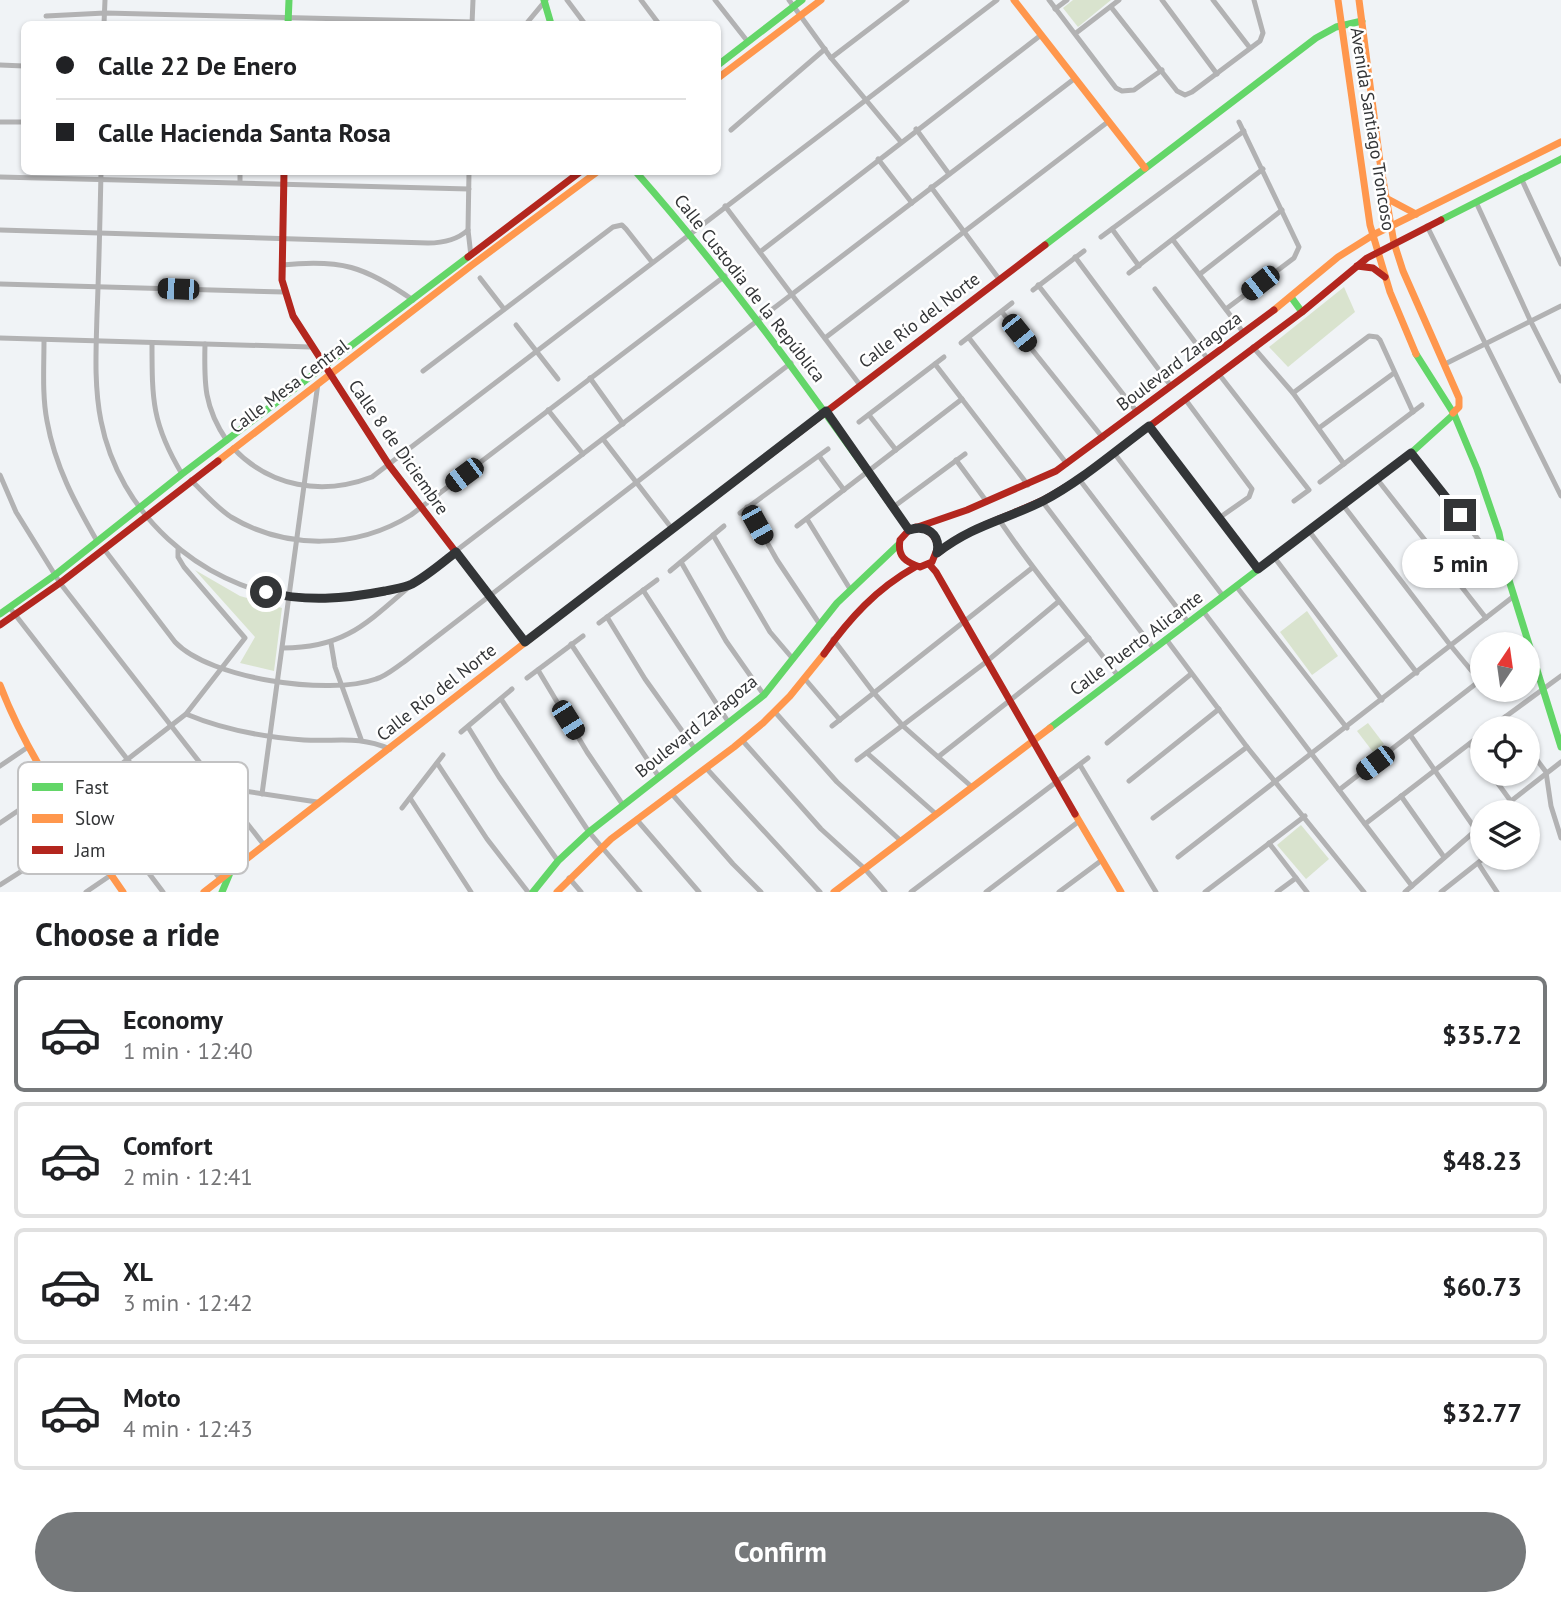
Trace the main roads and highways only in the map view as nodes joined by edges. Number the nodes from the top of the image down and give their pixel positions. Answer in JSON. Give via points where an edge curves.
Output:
{"nodes":[{"id":1,"x":289,"y":0,"type":"edge"},
{"id":2,"x":545,"y":0,"type":"edge"},
{"id":3,"x":802,"y":0,"type":"edge"},
{"id":4,"x":821,"y":0,"type":"edge"},
{"id":5,"x":1014,"y":0,"type":"edge"},
{"id":6,"x":1338,"y":0,"type":"edge"},
{"id":7,"x":1359,"y":0,"type":"edge"},
{"id":8,"x":792,"y":3,"type":"edge"},
{"id":9,"x":288,"y":21,"type":"edge"},
{"id":10,"x":550,"y":21,"type":"edge"},
{"id":11,"x":1362,"y":21,"type":"junction"},
{"id":12,"x":1341,"y":23,"type":"junction"},
{"id":13,"x":721,"y":63,"type":"edge"},
{"id":14,"x":721,"y":76,"type":"edge"},
{"id":15,"x":1561,"y":142,"type":"edge"},
{"id":16,"x":1561,"y":159,"type":"edge"},
{"id":17,"x":1145,"y":168,"type":"junction"},
{"id":18,"x":284,"y":175,"type":"edge"},
{"id":19,"x":576,"y":175,"type":"edge"},
{"id":20,"x":593,"y":175,"type":"edge"},
{"id":21,"x":639,"y":175,"type":"edge"},
{"id":22,"x":1385,"y":198,"type":"junction"},
{"id":23,"x":1416,"y":214,"type":"junction"},
{"id":24,"x":1390,"y":227,"type":"junction"},
{"id":25,"x":1373,"y":235,"type":"junction"},
{"id":26,"x":1394,"y":243,"type":"junction"},
{"id":27,"x":1377,"y":253,"type":"junction"},
{"id":28,"x":1357,"y":265,"type":"junction"},
{"id":29,"x":1385,"y":277,"type":"junction"},
{"id":30,"x":1291,"y":297,"type":"junction"},
{"id":31,"x":1303,"y":312,"type":"junction"},
{"id":32,"x":327,"y":371,"type":"junction"},
{"id":33,"x":826,"y":411,"type":"junction"},
{"id":34,"x":1454,"y":414,"type":"junction"},
{"id":35,"x":230,"y":445,"type":"junction"},
{"id":36,"x":912,"y":528,"type":"junction"},
{"id":37,"x":898,"y":545,"type":"junction"},
{"id":38,"x":937,"y":553,"type":"junction"},
{"id":39,"x":929,"y":564,"type":"junction"},
{"id":40,"x":915,"y":567,"type":"junction"},
{"id":41,"x":0,"y":614,"type":"edge"},
{"id":42,"x":0,"y":625,"type":"edge"},
{"id":43,"x":1524,"y":632,"type":"edge"},
{"id":44,"x":525,"y":642,"type":"junction"},
{"id":45,"x":1540,"y":682,"type":"edge"},
{"id":46,"x":0,"y":685,"type":"edge"},
{"id":47,"x":3,"y":708,"type":"edge"},
{"id":48,"x":1033,"y":740,"type":"junction"},
{"id":49,"x":1561,"y":747,"type":"edge"},
{"id":50,"x":37,"y":762,"type":"edge"},
{"id":51,"x":248,"y":858,"type":"edge"},
{"id":52,"x":110,"y":874,"type":"edge"},
{"id":53,"x":228,"y":874,"type":"edge"},
{"id":54,"x":229,"y":874,"type":"edge"},
{"id":55,"x":122,"y":892,"type":"edge"},
{"id":56,"x":204,"y":892,"type":"edge"},
{"id":57,"x":222,"y":892,"type":"edge"},
{"id":58,"x":531,"y":892,"type":"edge"},
{"id":59,"x":557,"y":892,"type":"edge"},
{"id":60,"x":834,"y":892,"type":"edge"},
{"id":61,"x":1121,"y":892,"type":"edge"}],
"edges":[{"from":1,"to":9,"type":"main road"},
{"from":2,"to":10,"type":"main road"},
{"from":3,"to":8,"type":"main road"},
{"from":4,"to":14,"type":"main road"},
{"from":5,"to":17,"type":"main road"},
{"from":6,"to":12,"type":"main road","name":"Avenida Santiago Troncoso"},
{"from":7,"to":11,"type":"main road","name":"Avenida Santiago Troncoso"},
{"from":8,"to":13,"type":"main road"},
{"from":11,"to":12,"type":"main road","name":"Calle Río del Norte"},
{"from":11,"to":22,"type":"main road","name":"Avenida Santiago Troncoso"},
{"from":12,"to":17,"type":"main road","name":"Calle Río del Norte"},
{"from":12,"to":25,"type":"main road","name":"Avenida Santiago Troncoso"},
{"from":15,"to":23,"type":"main road","name":"Boulevard Zaragoza"},
{"from":16,"to":26,"type":"main road","name":"Boulevard Zaragoza"},
{"from":17,"to":33,"type":"main road","name":"Calle Río del Norte"},
{"from":18,"to":32,"type":"main road","name":"Calle 8 de Diciembre","via":[[284,292],[292,316]]},
{"from":19,"to":32,"type":"main road","name":"Calle Mesa Central"},
{"from":20,"to":32,"type":"main road","name":"Calle Mesa Central"},
{"from":21,"to":33,"type":"main road","name":"Calle Custodia de la República","via":[[690,233]]},
{"from":22,"to":23,"type":"main road"},
{"from":22,"to":24,"type":"main road","name":"Avenida Santiago Troncoso"},
{"from":23,"to":24,"type":"main road","name":"Boulevard Zaragoza"},
{"from":24,"to":25,"type":"main road","name":"Boulevard Zaragoza"},
{"from":24,"to":26,"type":"main road","name":"Avenida Santiago Troncoso"},
{"from":25,"to":27,"type":"main road","name":"Avenida Santiago Troncoso"},
{"from":25,"to":30,"type":"main road","name":"Boulevard Zaragoza","via":[[1328,264]]},
{"from":26,"to":27,"type":"main road","name":"Boulevard Zaragoza"},
{"from":26,"to":34,"type":"main road","name":"Avenida Santiago Troncoso","via":[[1460,402]]},
{"from":27,"to":28,"type":"main road","name":"Boulevard Zaragoza"},
{"from":27,"to":29,"type":"main road","name":"Avenida Santiago Troncoso"},
{"from":28,"to":29,"type":"main road","via":[[1373,268]]},
{"from":28,"to":31,"type":"main road","name":"Boulevard Zaragoza"},
{"from":29,"to":34,"type":"main road","name":"Avenida Santiago Troncoso","via":[[1419,360]]},
{"from":30,"to":31,"type":"main road"},
{"from":30,"to":36,"type":"main road","name":"Boulevard Zaragoza","via":[[1067,464],[987,502]]},
{"from":31,"to":38,"type":"main road","name":"Boulevard Zaragoza","via":[[1079,479],[1042,501],[956,538]]},
{"from":32,"to":35,"type":"main road","name":"Calle Mesa Central"},
{"from":32,"to":35,"type":"main road","name":"Calle Mesa Central","via":[[318,383]]},
{"from":32,"to":44,"type":"main road","name":"Calle 8 de Diciembre","via":[[389,465]]},
{"from":33,"to":36,"type":"main road","name":"Calle Custodia de la República","via":[[892,508]]},
{"from":33,"to":44,"type":"main road","name":"Calle Río del Norte"},
{"from":34,"to":43,"type":"main road","name":"Avenida Santiago Troncoso","via":[[1499,533]]},
{"from":34,"to":48,"type":"main road","name":"Calle Puerto Alicante","via":[[1411,453]]},
{"from":35,"to":41,"type":"main road","name":"Calle Mesa Central","via":[[182,474]]},
{"from":35,"to":42,"type":"main road","name":"Calle Mesa Central","via":[[104,550]]},
{"from":36,"to":37,"type":"main road"},
{"from":36,"to":38,"type":"main road","via":[[925,528],[935,536]]},
{"from":37,"to":40,"type":"main road","via":[[905,561]]},
{"from":37,"to":58,"type":"main road","name":"Boulevard Zaragoza","via":[[819,623],[764,695],[589,832]]},
{"from":38,"to":39,"type":"main road"},
{"from":39,"to":40,"type":"main road"},
{"from":39,"to":48,"type":"main road"},
{"from":40,"to":59,"type":"main road","name":"Boulevard Zaragoza","via":[[894,577],[850,617],[775,712],[602,848]]},
{"from":44,"to":51,"type":"main road","name":"Calle Río del Norte"},
{"from":45,"to":49,"type":"main road","name":"Avenida Santiago Troncoso"},
{"from":46,"to":47,"type":"main road"},
{"from":47,"to":50,"type":"main road"},
{"from":48,"to":60,"type":"main road","name":"Calle Puerto Alicante"},
{"from":48,"to":61,"type":"main road"},
{"from":52,"to":55,"type":"main road"},
{"from":53,"to":56,"type":"main road","name":"Calle Río del Norte"},
{"from":54,"to":57,"type":"main road"}]}
